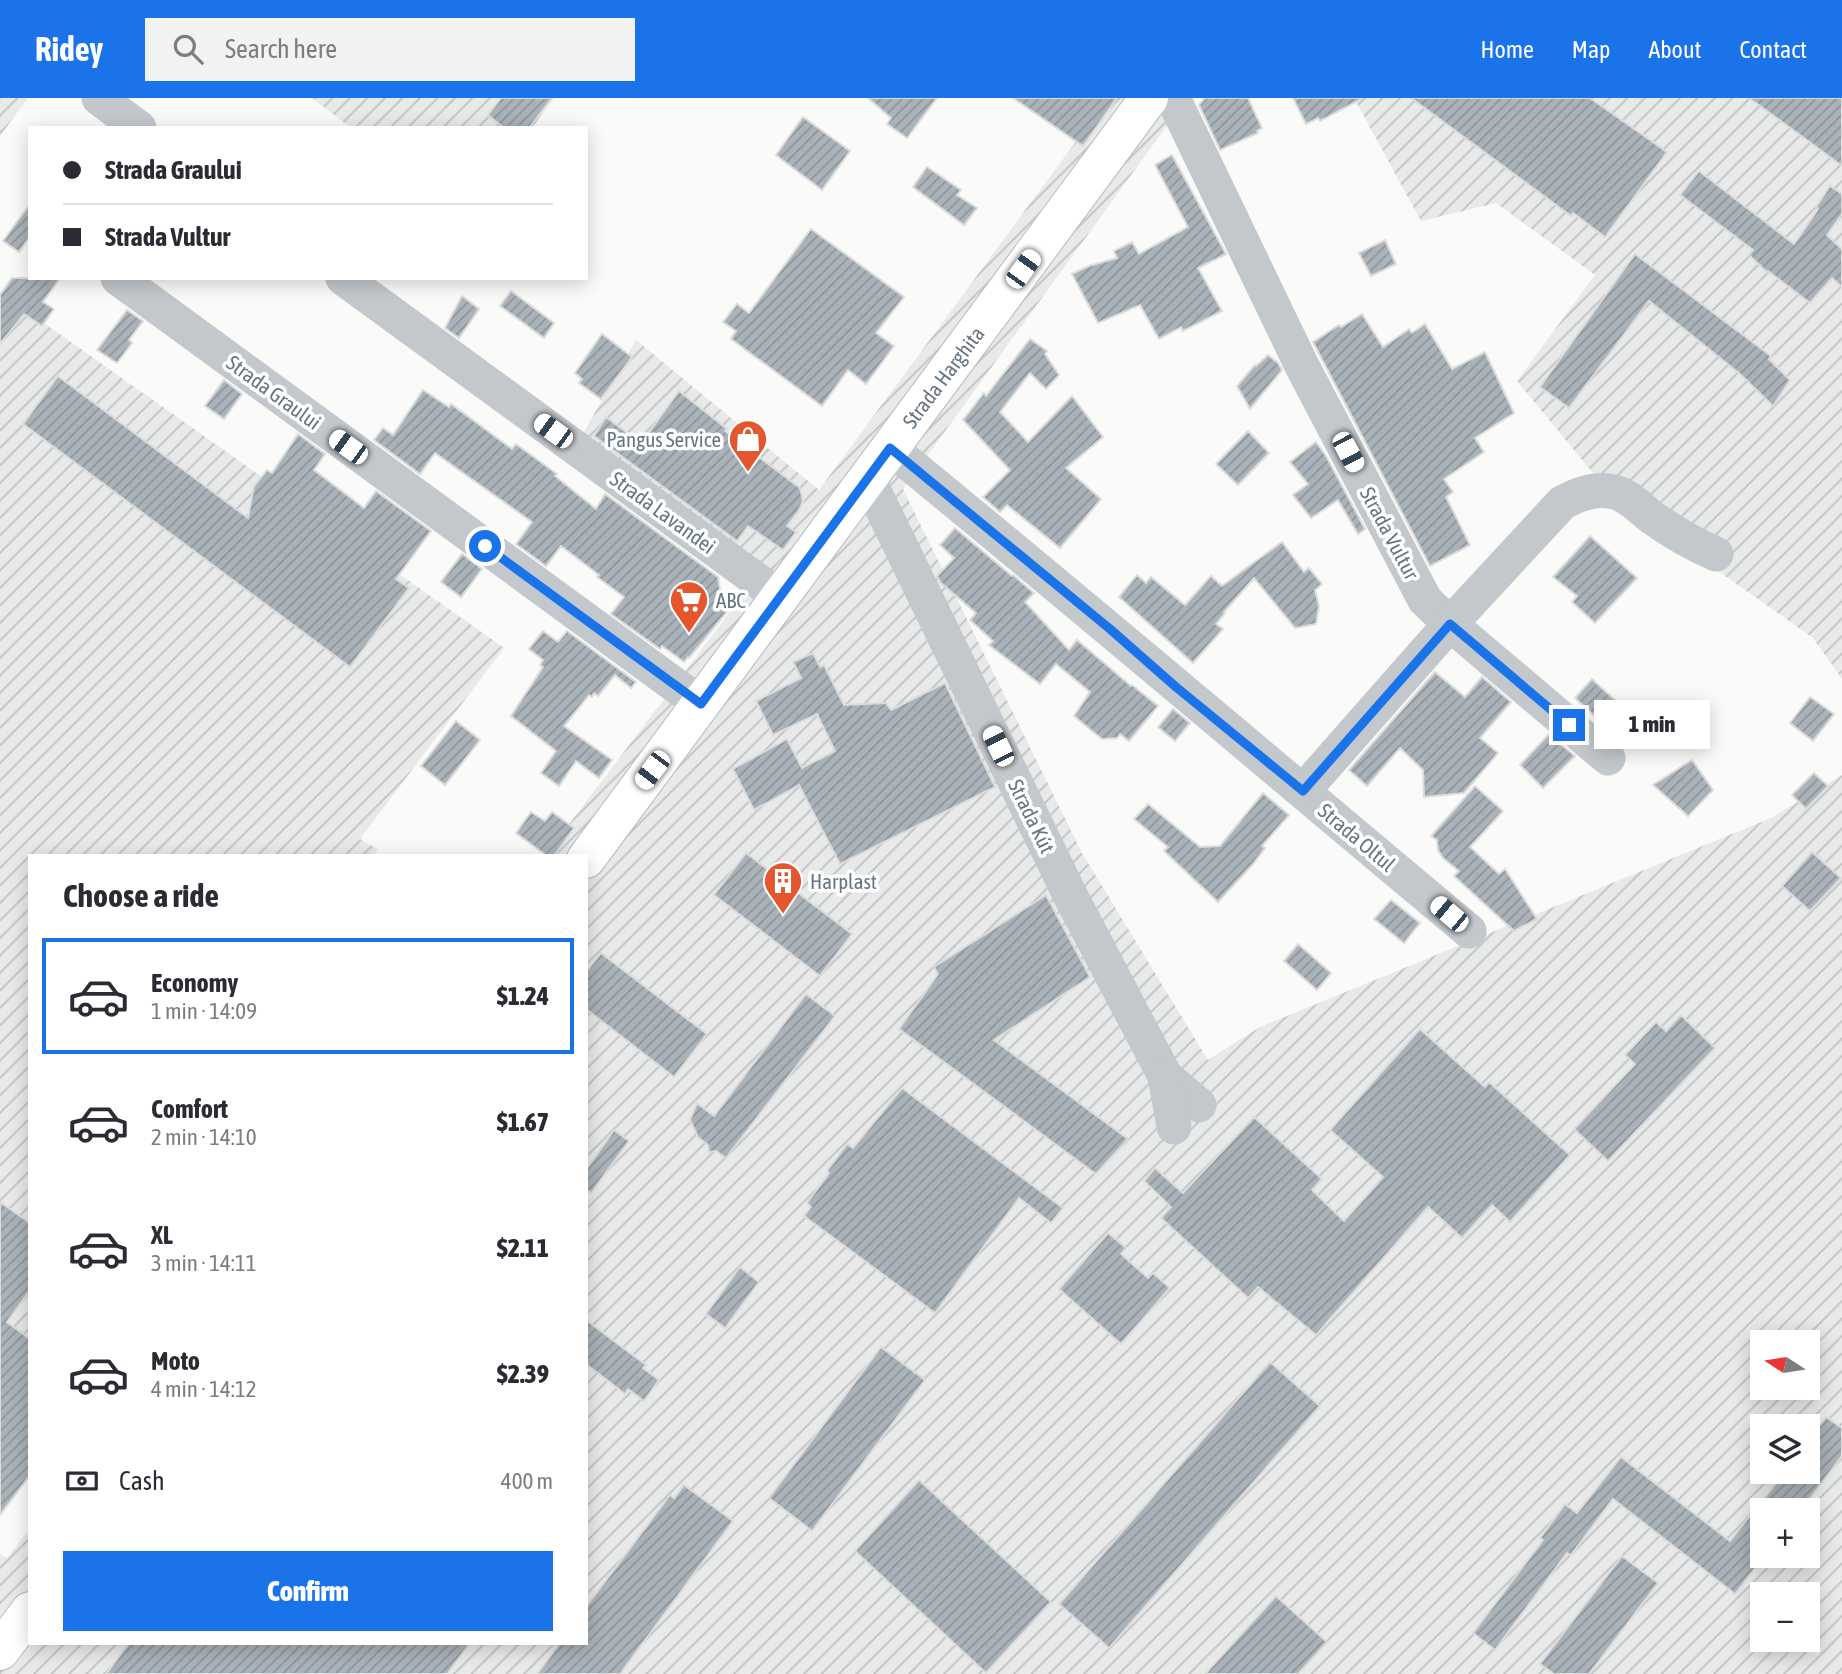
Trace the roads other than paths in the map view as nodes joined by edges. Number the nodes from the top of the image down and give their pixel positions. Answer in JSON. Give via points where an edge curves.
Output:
{"nodes":[{"id":1,"x":99,"y":98,"type":"edge"},
{"id":2,"x":1149,"y":98,"type":"edge"},
{"id":3,"x":1172,"y":98,"type":"edge"},
{"id":4,"x":136,"y":126,"type":"edge"},
{"id":5,"x":121,"y":280,"type":"edge"},
{"id":6,"x":346,"y":280,"type":"edge"},
{"id":7,"x":890,"y":448,"type":"junction"},
{"id":8,"x":868,"y":479,"type":"junction"},
{"id":9,"x":1716,"y":554,"type":"dead end"},
{"id":10,"x":780,"y":597,"type":"junction"},
{"id":11,"x":1450,"y":624,"type":"junction"},
{"id":12,"x":701,"y":704,"type":"junction"},
{"id":13,"x":1608,"y":758,"type":"dead end"},
{"id":14,"x":1303,"y":791,"type":"junction"},
{"id":15,"x":588,"y":856,"type":"edge"},
{"id":16,"x":1469,"y":930,"type":"dead end"},
{"id":17,"x":1187,"y":1116,"type":"dead end"},
{"id":18,"x":28,"y":1614,"type":"edge"},
{"id":19,"x":0,"y":1651,"type":"edge"}],
"edges":[{"from":1,"to":4,"type":"street"},
{"from":2,"to":7,"type":"main road","name":"Strada Harghita"},
{"from":3,"to":11,"type":"street","name":"Strada Vultur","via":[[1302,366],[1425,600]]},
{"from":5,"to":12,"type":"street","name":"Strada Graului"},
{"from":6,"to":10,"type":"street","name":"Strada Lavandei"},
{"from":7,"to":8,"type":"main road","name":"Strada Harghita"},
{"from":7,"to":14,"type":"street","name":"Strada Oltul"},
{"from":8,"to":10,"type":"main road","name":"Strada Harghita"},
{"from":8,"to":17,"type":"street","name":"Strada Kút","via":[[1070,895]]},
{"from":9,"to":11,"type":"street","via":[[1614,492],[1577,495],[1562,503]]},
{"from":10,"to":12,"type":"main road","name":"Strada Harghita"},
{"from":11,"to":13,"type":"street","name":"Strada Vultur"},
{"from":11,"to":14,"type":"street"},
{"from":12,"to":15,"type":"main road","name":"Strada Harghita"},
{"from":14,"to":16,"type":"street","name":"Strada Oltul"},
{"from":18,"to":19,"type":"main road"}]}
